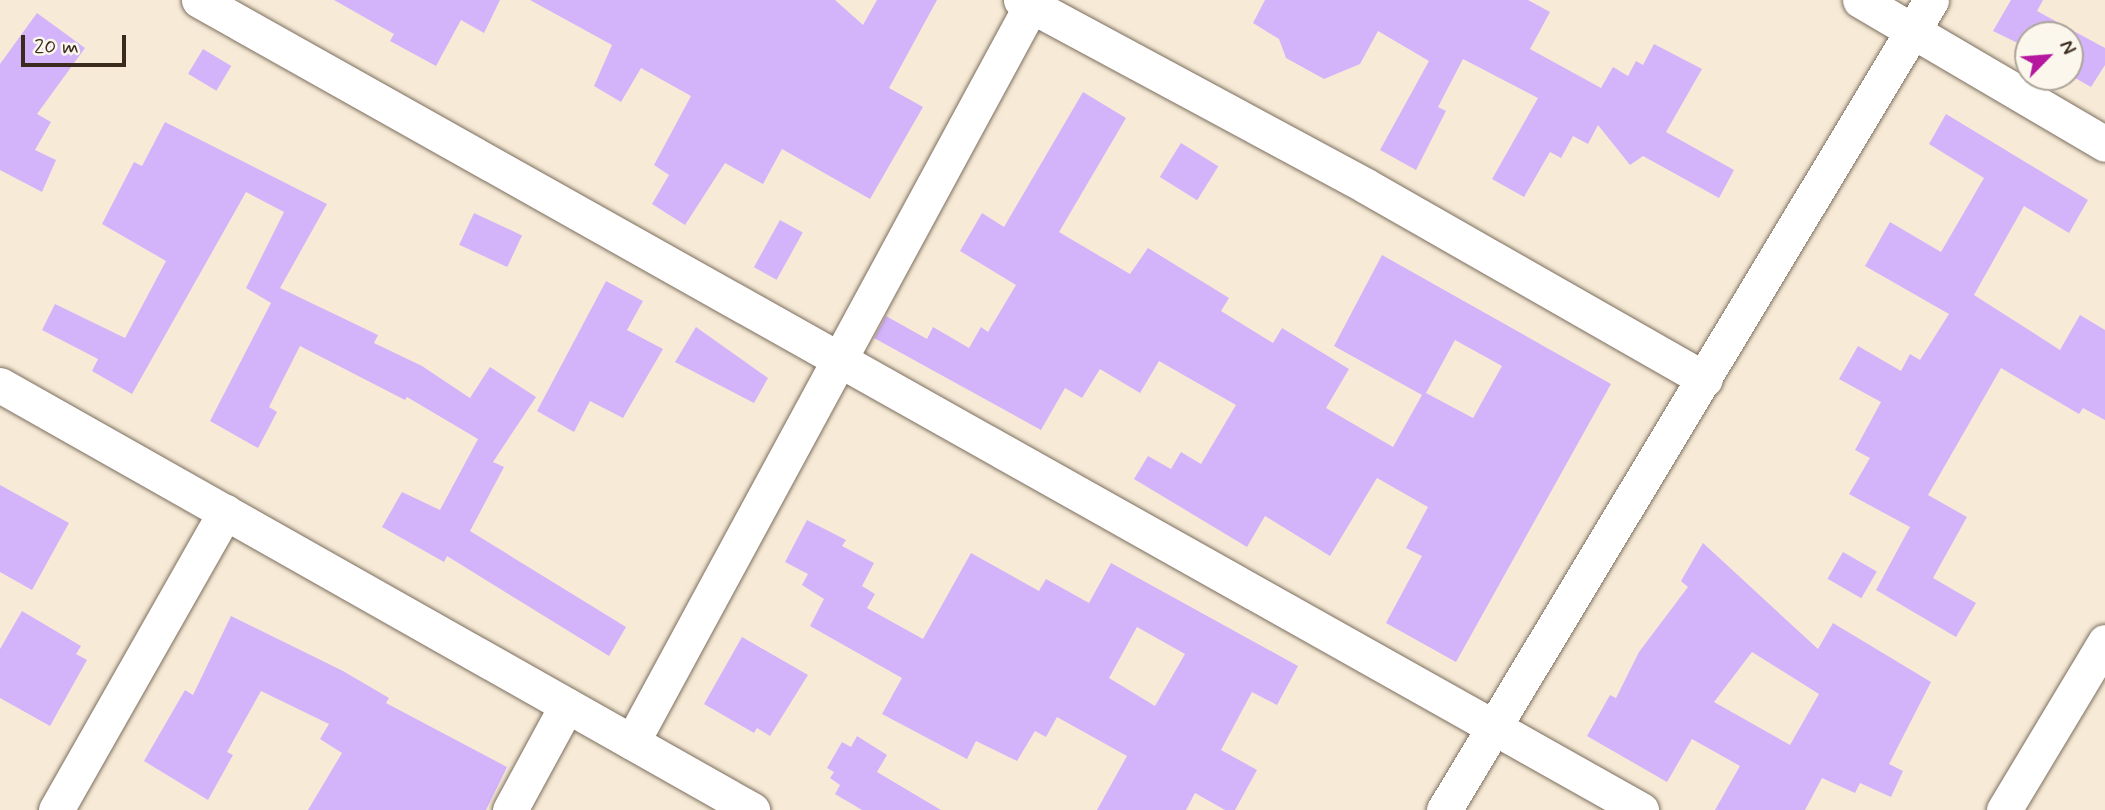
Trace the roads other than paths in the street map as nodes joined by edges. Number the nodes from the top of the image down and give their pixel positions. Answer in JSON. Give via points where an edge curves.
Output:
{"nodes":[{"id":1,"x":199,"y":0,"type":"edge"},
{"id":2,"x":1860,"y":0,"type":"edge"},
{"id":3,"x":1931,"y":0,"type":"edge"},
{"id":4,"x":1029,"y":2,"type":"edge"},
{"id":5,"x":1914,"y":30,"type":"junction"},
{"id":6,"x":2105,"y":144,"type":"edge"},
{"id":7,"x":836,"y":360,"type":"junction"},
{"id":8,"x":1705,"y":379,"type":"junction"},
{"id":9,"x":0,"y":385,"type":"edge"},
{"id":10,"x":225,"y":512,"type":"junction"},
{"id":11,"x":2105,"y":642,"type":"edge"},
{"id":12,"x":567,"y":705,"type":"junction"},
{"id":13,"x":1493,"y":729,"type":"junction"},
{"id":14,"x":632,"y":742,"type":"junction"},
{"id":15,"x":57,"y":810,"type":"edge"},
{"id":16,"x":510,"y":810,"type":"edge"},
{"id":17,"x":752,"y":810,"type":"edge"},
{"id":18,"x":1444,"y":810,"type":"edge"},
{"id":19,"x":1641,"y":810,"type":"edge"},
{"id":20,"x":2004,"y":810,"type":"edge"}],
"edges":[{"from":1,"to":7,"type":"street"},
{"from":2,"to":5,"type":"street"},
{"from":3,"to":5,"type":"street"},
{"from":4,"to":7,"type":"street"},
{"from":4,"to":8,"type":"street"},
{"from":5,"to":6,"type":"street"},
{"from":5,"to":8,"type":"street"},
{"from":7,"to":13,"type":"street"},
{"from":7,"to":14,"type":"street"},
{"from":8,"to":13,"type":"street"},
{"from":9,"to":10,"type":"street"},
{"from":10,"to":12,"type":"street"},
{"from":10,"to":15,"type":"street"},
{"from":11,"to":20,"type":"street"},
{"from":12,"to":14,"type":"street"},
{"from":12,"to":16,"type":"street"},
{"from":13,"to":18,"type":"street"},
{"from":13,"to":19,"type":"street"},
{"from":14,"to":17,"type":"street"}]}
